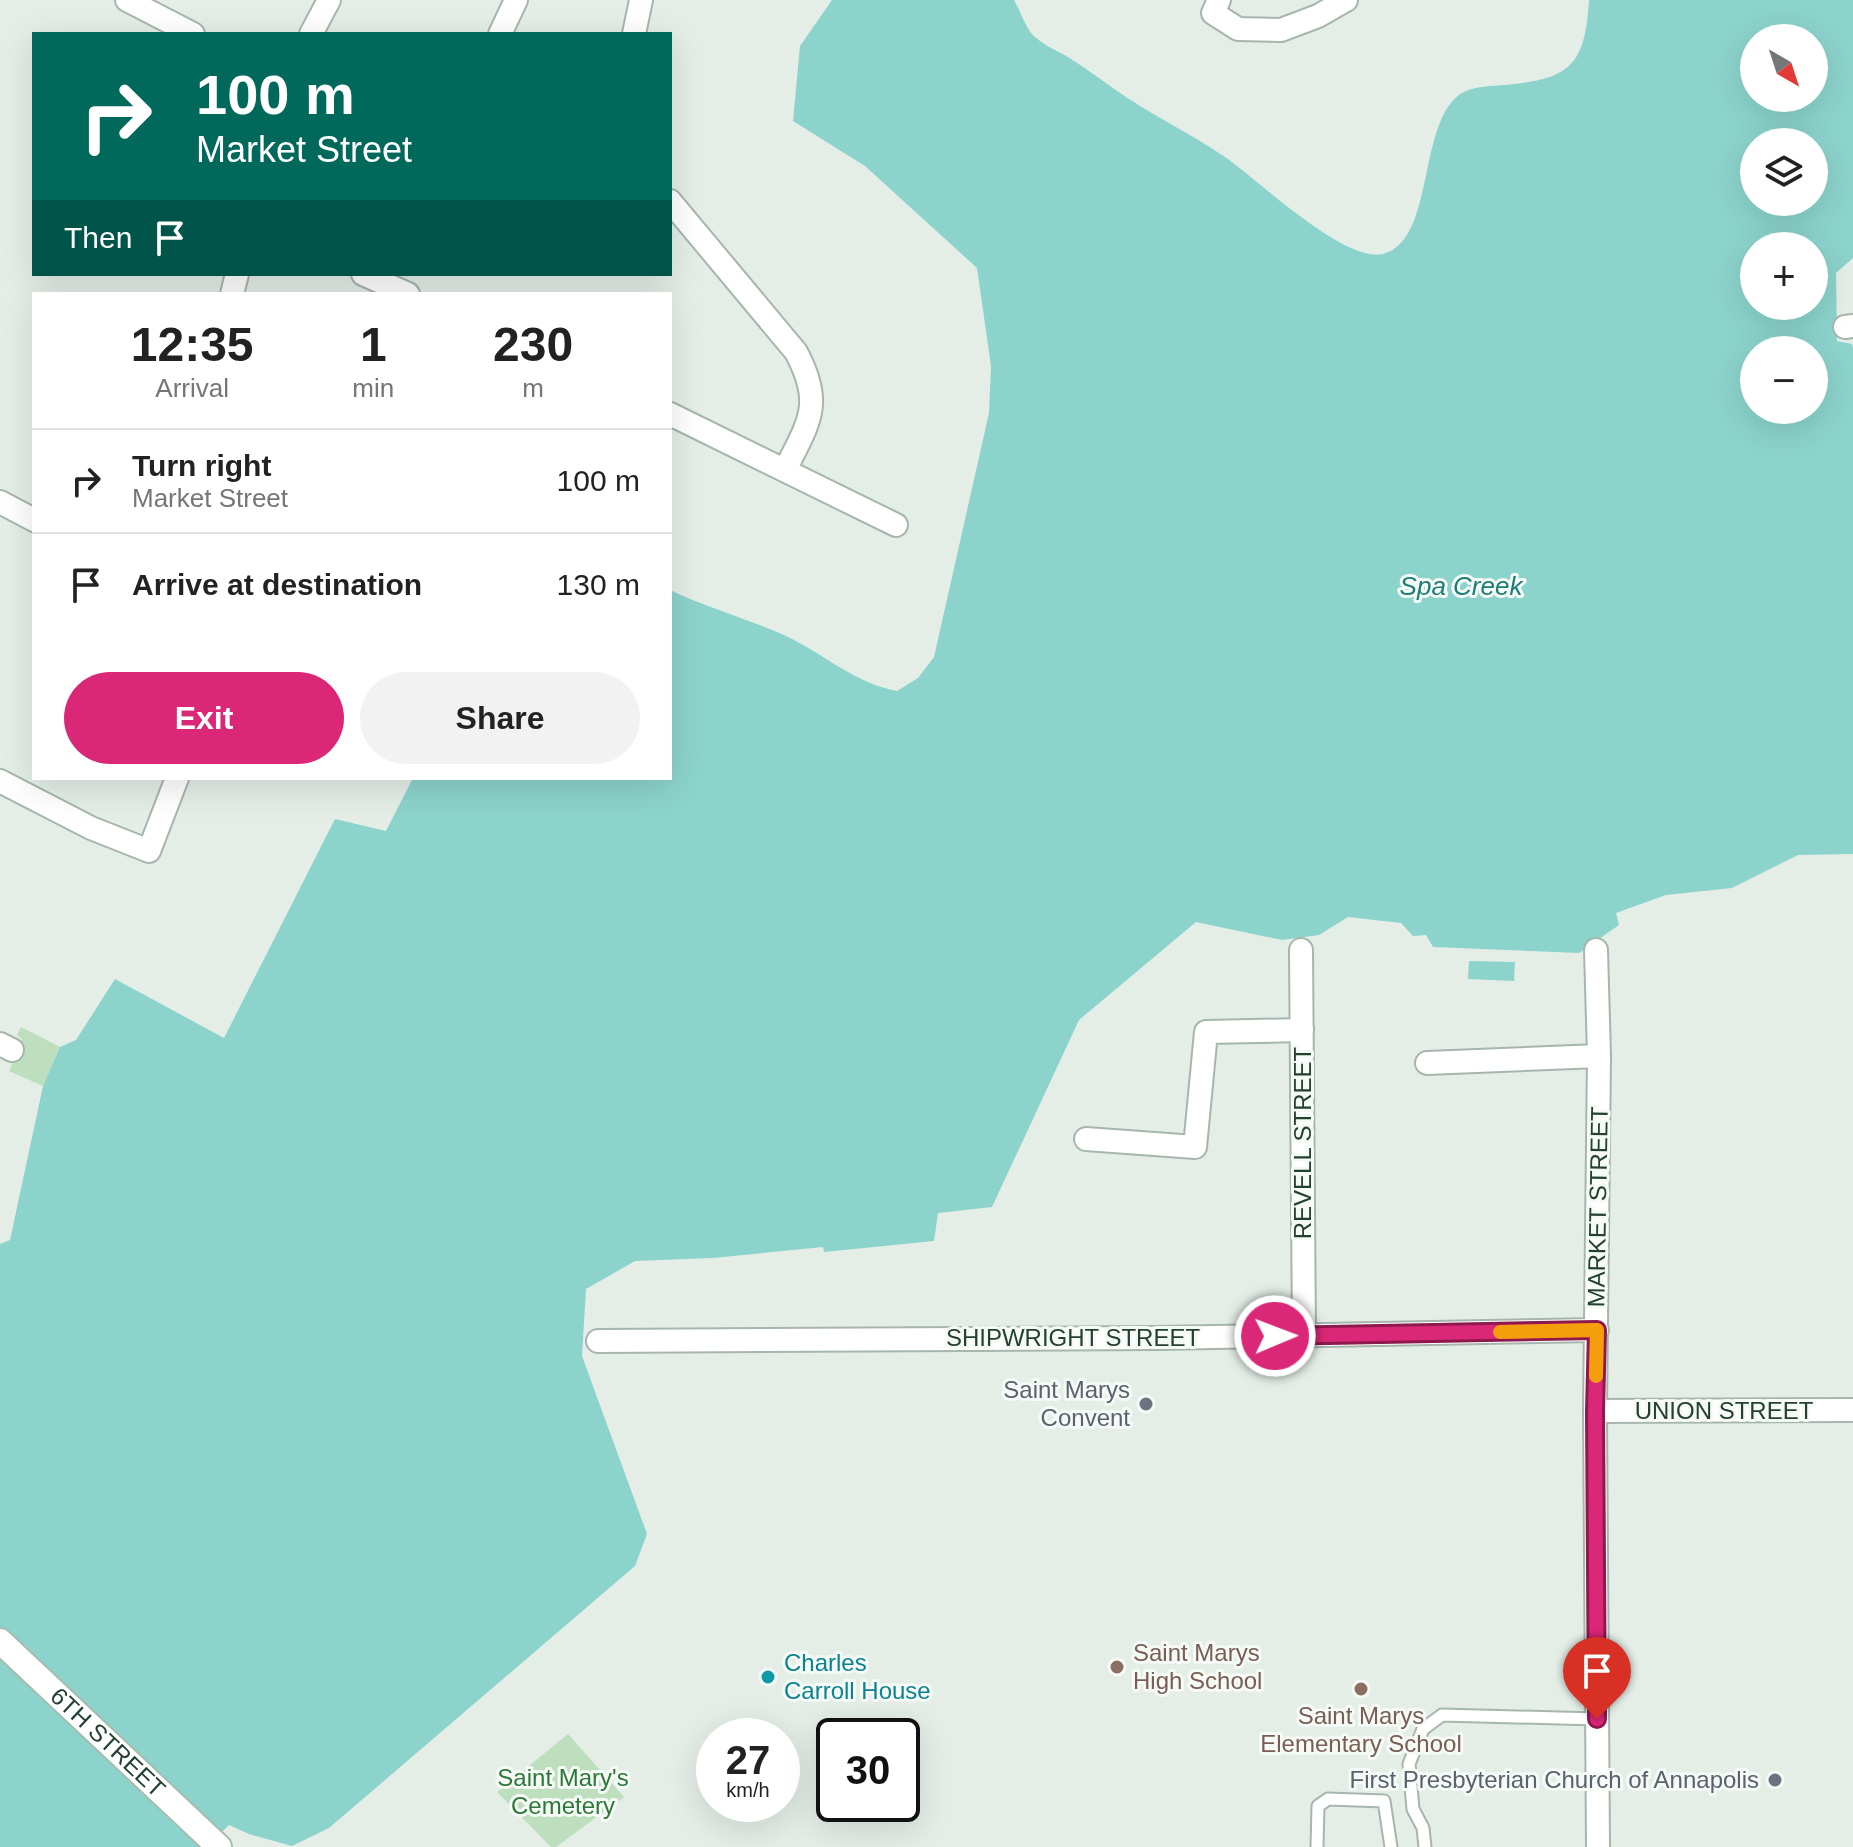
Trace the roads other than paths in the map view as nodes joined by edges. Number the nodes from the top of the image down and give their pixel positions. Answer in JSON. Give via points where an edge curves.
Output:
{"nodes":[{"id":1,"x":127,"y":0,"type":"edge"},
{"id":2,"x":329,"y":0,"type":"edge"},
{"id":3,"x":516,"y":0,"type":"edge"},
{"id":4,"x":641,"y":0,"type":"edge"},
{"id":5,"x":1219,"y":0,"type":"edge"},
{"id":6,"x":1346,"y":0,"type":"edge"},
{"id":7,"x":189,"y":32,"type":"edge"},
{"id":8,"x":312,"y":32,"type":"edge"},
{"id":9,"x":501,"y":32,"type":"edge"},
{"id":10,"x":634,"y":32,"type":"edge"},
{"id":11,"x":672,"y":203,"type":"edge"},
{"id":12,"x":370,"y":276,"type":"edge"},
{"id":13,"x":405,"y":286,"type":"edge"},
{"id":14,"x":672,"y":415,"type":"edge"},
{"id":15,"x":785,"y":470,"type":"junction"},
{"id":16,"x":0,"y":502,"type":"edge"},
{"id":17,"x":32,"y":519,"type":"edge"},
{"id":18,"x":896,"y":525,"type":"dead end"},
{"id":19,"x":176,"y":780,"type":"edge"},
{"id":20,"x":0,"y":781,"type":"edge"},
{"id":21,"x":1301,"y":950,"type":"dead end"},
{"id":22,"x":1596,"y":950,"type":"dead end"},
{"id":23,"x":1302,"y":1030,"type":"junction"},
{"id":24,"x":1599,"y":1056,"type":"junction"},
{"id":25,"x":1427,"y":1063,"type":"dead end"},
{"id":26,"x":1086,"y":1139,"type":"dead end"},
{"id":27,"x":1597,"y":1330,"type":"junction"},
{"id":28,"x":1304,"y":1336,"type":"junction"},
{"id":29,"x":598,"y":1341,"type":"dead end"},
{"id":30,"x":1853,"y":1410,"type":"edge"},
{"id":31,"x":1595,"y":1411,"type":"junction"},
{"id":32,"x":0,"y":1641,"type":"edge"},
{"id":33,"x":1597,"y":1719,"type":"junction"},
{"id":34,"x":1423,"y":1729,"type":"junction"},
{"id":35,"x":1428,"y":1744,"type":"dead end"},
{"id":36,"x":217,"y":1845,"type":"edge"},
{"id":37,"x":1317,"y":1847,"type":"edge"},
{"id":38,"x":1391,"y":1847,"type":"edge"},
{"id":39,"x":1425,"y":1847,"type":"edge"},
{"id":40,"x":1598,"y":1847,"type":"edge"}],
"edges":[{"from":1,"to":7,"type":"street"},
{"from":2,"to":8,"type":"street"},
{"from":3,"to":9,"type":"street"},
{"from":4,"to":10,"type":"street"},
{"from":5,"to":6,"type":"street","via":[[1213,13],[1238,29],[1281,30]]},
{"from":11,"to":15,"type":"street","via":[[796,352],[807,373],[811,413]]},
{"from":12,"to":13,"type":"street"},
{"from":14,"to":15,"type":"street"},
{"from":15,"to":18,"type":"street"},
{"from":16,"to":17,"type":"street"},
{"from":19,"to":20,"type":"street","via":[[149,851]]},
{"from":21,"to":23,"type":"street","name":"REVELL STREET"},
{"from":22,"to":24,"type":"street","name":"MARKET STREET"},
{"from":23,"to":26,"type":"street","via":[[1206,1032],[1195,1147]]},
{"from":23,"to":28,"type":"street","name":"REVELL STREET"},
{"from":24,"to":25,"type":"street"},
{"from":24,"to":27,"type":"street","name":"MARKET STREET"},
{"from":27,"to":28,"type":"street","name":"SHIPWRIGHT STREET"},
{"from":27,"to":31,"type":"street","name":"MARKET STREET"},
{"from":28,"to":29,"type":"street","name":"SHIPWRIGHT STREET"},
{"from":30,"to":31,"type":"street","name":"UNION STREET"},
{"from":31,"to":33,"type":"street","name":"MARKET STREET"},
{"from":32,"to":36,"type":"main road","name":"6TH STREET"},
{"from":33,"to":34,"type":"lane","via":[[1442,1715]]},
{"from":33,"to":40,"type":"street","name":"MARKET STREET"},
{"from":34,"to":35,"type":"lane"},
{"from":34,"to":39,"type":"lane","via":[[1409,1764],[1413,1809],[1426,1823]]},
{"from":37,"to":38,"type":"lane","via":[[1318,1806],[1328,1799],[1384,1801]]}]}
